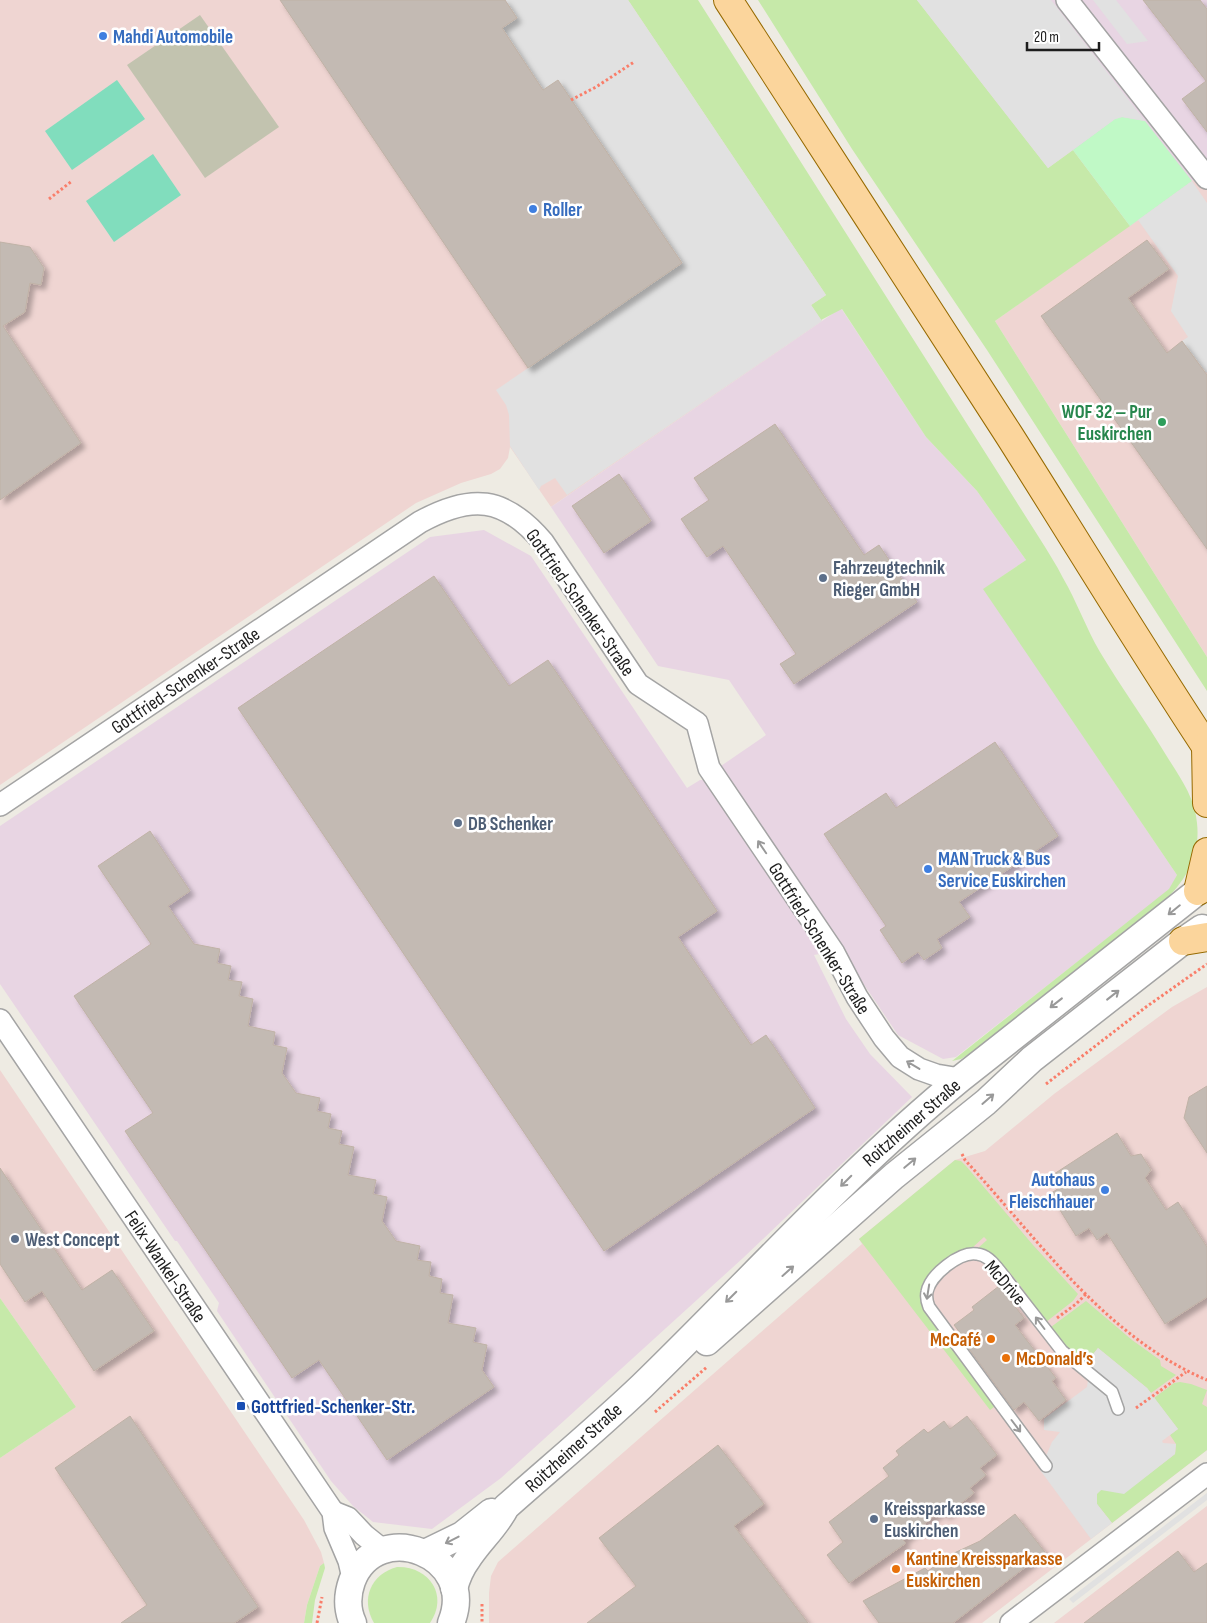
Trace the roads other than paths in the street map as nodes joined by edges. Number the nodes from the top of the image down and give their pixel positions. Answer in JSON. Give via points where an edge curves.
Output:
{"nodes":[{"id":1,"x":728,"y":0,"type":"edge"},
{"id":2,"x":1067,"y":0,"type":"edge"},
{"id":3,"x":1207,"y":178,"type":"edge"},
{"id":4,"x":1207,"y":747,"type":"edge"},
{"id":5,"x":1207,"y":803,"type":"edge"},
{"id":6,"x":0,"y":806,"type":"edge"},
{"id":7,"x":1207,"y":852,"type":"edge"},
{"id":8,"x":1202,"y":888,"type":"edge"},
{"id":9,"x":1207,"y":925,"type":"edge"},
{"id":10,"x":1195,"y":939,"type":"edge"},
{"id":11,"x":0,"y":1020,"type":"edge"},
{"id":12,"x":960,"y":1078,"type":"junction"},
{"id":13,"x":640,"y":1387,"type":"junction"},
{"id":14,"x":1118,"y":1409,"type":"dead end"},
{"id":15,"x":1046,"y":1466,"type":"dead end"},
{"id":16,"x":1207,"y":1474,"type":"edge"},
{"id":17,"x":506,"y":1507,"type":"junction"},
{"id":18,"x":333,"y":1512,"type":"junction"},
{"id":19,"x":384,"y":1551,"type":"junction"},
{"id":20,"x":425,"y":1553,"type":"junction"},
{"id":21,"x":353,"y":1578,"type":"junction"},
{"id":22,"x":454,"y":1588,"type":"junction"},
{"id":23,"x":351,"y":1622,"type":"edge"},
{"id":24,"x":451,"y":1623,"type":"edge"},
{"id":25,"x":1011,"y":1623,"type":"edge"}],
"edges":[{"from":1,"to":4,"type":"main road"},
{"from":2,"to":3,"type":"street"},
{"from":4,"to":5,"type":"main road"},
{"from":12,"to":6,"type":"street","name":"Gottfried-Schenker-Straße","one_way":true,"via":[[919,1069],[889,1045],[857,997],[834,953],[709,768],[697,723],[638,684],[532,528],[496,506],[467,503],[420,522]]},
{"from":7,"to":8,"type":"main road"},
{"from":8,"to":12,"type":"street","name":"Roitzheimer Straße","one_way":true},
{"from":9,"to":10,"type":"street","name":"Roitzheimer Straße"},
{"from":13,"to":10,"type":"street","name":"Roitzheimer Straße","one_way":true,"via":[[714,1338],[894,1176],[986,1102],[1032,1059]]},
{"from":11,"to":18,"type":"street","name":"Felix-Wankel-Straße"},
{"from":12,"to":13,"type":"street","name":"Roitzheimer Straße","one_way":true,"via":[[864,1163]]},
{"from":13,"to":17,"type":"street","name":"Roitzheimer Straße"},
{"from":14,"to":15,"type":"lane","name":"McDrive","one_way":true,"via":[[1112,1392],[1062,1351],[988,1259],[968,1254],[934,1275],[927,1292],[929,1307]]},
{"from":16,"to":25,"type":"street"},
{"from":17,"to":20,"type":"street","name":"Roitzheimer Straße","one_way":true,"via":[[493,1510],[462,1535]]},
{"from":17,"to":22,"type":"street","name":"Roitzheimer Straße","via":[[466,1560]]},
{"from":18,"to":19,"type":"street","name":"Felix-Wankel-Straße","via":[[348,1518]]},
{"from":18,"to":21,"type":"street","name":"Felix-Wankel-Straße","via":[[335,1528]]},
{"from":19,"to":20,"type":"street","via":[[404,1548]]},
{"from":19,"to":21,"type":"street","via":[[366,1562]]},
{"from":20,"to":22,"type":"street","via":[[446,1570]]},
{"from":21,"to":23,"type":"street","via":[[349,1599]]},
{"from":22,"to":24,"type":"street","via":[[455,1607]]}]}
